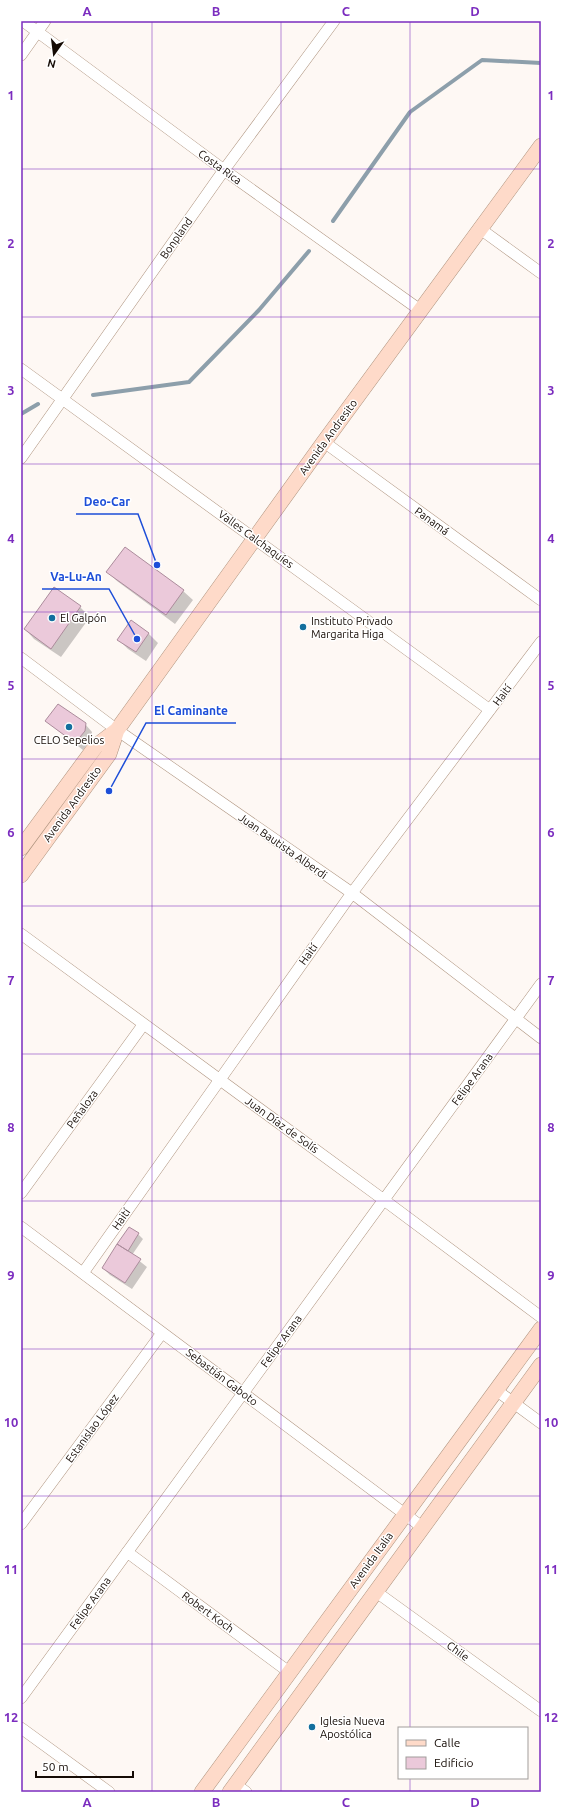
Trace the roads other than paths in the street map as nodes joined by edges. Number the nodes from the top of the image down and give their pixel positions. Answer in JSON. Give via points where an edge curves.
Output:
{"nodes":[{"id":1,"x":23,"y":21,"type":"edge"},
{"id":2,"x":45,"y":21,"type":"edge"},
{"id":3,"x":334,"y":21,"type":"edge"},
{"id":4,"x":37,"y":32,"type":"junction"},
{"id":5,"x":21,"y":55,"type":"edge"},
{"id":6,"x":541,"y":146,"type":"edge"},
{"id":7,"x":224,"y":170,"type":"junction"},
{"id":8,"x":479,"y":228,"type":"junction"},
{"id":9,"x":541,"y":273,"type":"edge"},
{"id":10,"x":420,"y":310,"type":"junction"},
{"id":11,"x":21,"y":369,"type":"edge"},
{"id":12,"x":63,"y":399,"type":"junction"},
{"id":13,"x":324,"y":442,"type":"junction"},
{"id":14,"x":21,"y":458,"type":"edge"},
{"id":15,"x":255,"y":539,"type":"junction"},
{"id":16,"x":541,"y":600,"type":"edge"},
{"id":17,"x":541,"y":642,"type":"edge"},
{"id":18,"x":21,"y":658,"type":"edge"},
{"id":19,"x":490,"y":710,"type":"junction"},
{"id":20,"x":117,"y":730,"type":"junction"},
{"id":21,"x":21,"y":848,"type":"edge"},
{"id":22,"x":21,"y":875,"type":"edge"},
{"id":23,"x":352,"y":894,"type":"junction"},
{"id":24,"x":21,"y":934,"type":"edge"},
{"id":25,"x":541,"y":984,"type":"edge"},
{"id":26,"x":515,"y":1020,"type":"junction"},
{"id":27,"x":143,"y":1025,"type":"junction"},
{"id":28,"x":541,"y":1038,"type":"edge"},
{"id":29,"x":219,"y":1079,"type":"junction"},
{"id":30,"x":21,"y":1193,"type":"edge"},
{"id":31,"x":384,"y":1200,"type":"junction"},
{"id":32,"x":21,"y":1228,"type":"edge"},
{"id":33,"x":83,"y":1273,"type":"junction"},
{"id":34,"x":541,"y":1317,"type":"edge"},
{"id":35,"x":541,"y":1329,"type":"edge"},
{"id":36,"x":162,"y":1332,"type":"junction"},
{"id":37,"x":541,"y":1365,"type":"edge"},
{"id":38,"x":496,"y":1390,"type":"junction"},
{"id":39,"x":243,"y":1392,"type":"junction"},
{"id":40,"x":513,"y":1403,"type":"junction"},
{"id":41,"x":541,"y":1423,"type":"edge"},
{"id":42,"x":405,"y":1515,"type":"junction"},
{"id":43,"x":21,"y":1524,"type":"edge"},
{"id":44,"x":422,"y":1527,"type":"junction"},
{"id":45,"x":127,"y":1552,"type":"junction"},
{"id":46,"x":376,"y":1591,"type":"junction"},
{"id":47,"x":290,"y":1672,"type":"junction"},
{"id":48,"x":21,"y":1698,"type":"edge"},
{"id":49,"x":541,"y":1711,"type":"edge"},
{"id":50,"x":21,"y":1728,"type":"edge"},
{"id":51,"x":237,"y":1789,"type":"edge"},
{"id":52,"x":109,"y":1792,"type":"edge"},
{"id":53,"x":202,"y":1792,"type":"edge"}],
"edges":[{"from":1,"to":4,"type":"street","name":"Costa Rica"},
{"from":2,"to":4,"type":"street"},
{"from":3,"to":7,"type":"street","name":"Bonpland"},
{"from":4,"to":5,"type":"street"},
{"from":4,"to":7,"type":"street","name":"Costa Rica"},
{"from":6,"to":8,"type":"main road","name":"Avenida Andresito"},
{"from":7,"to":10,"type":"street","name":"Costa Rica"},
{"from":7,"to":12,"type":"street","name":"Bonpland"},
{"from":8,"to":9,"type":"street"},
{"from":8,"to":10,"type":"main road","name":"Avenida Andresito"},
{"from":10,"to":13,"type":"main road","name":"Avenida Andresito"},
{"from":11,"to":12,"type":"street","name":"Valles Calchaquíes"},
{"from":12,"to":14,"type":"street","name":"Bonpland"},
{"from":12,"to":15,"type":"street","name":"Valles Calchaquíes"},
{"from":13,"to":15,"type":"main road","name":"Avenida Andresito"},
{"from":13,"to":16,"type":"street","name":"Panamá"},
{"from":15,"to":19,"type":"street","name":"Valles Calchaquíes"},
{"from":15,"to":20,"type":"main road","name":"Avenida Andresito"},
{"from":17,"to":19,"type":"street","name":"Haití"},
{"from":18,"to":20,"type":"street","name":"Juan Bautista Alberdi"},
{"from":19,"to":23,"type":"street","name":"Haití"},
{"from":20,"to":21,"type":"main road","name":"Avenida Andresito","via":[[96,746]]},
{"from":20,"to":22,"type":"main road","name":"Avenida Andresito","via":[[109,754]]},
{"from":20,"to":23,"type":"street","name":"Juan Bautista Alberdi"},
{"from":23,"to":26,"type":"street","name":"Juan Bautista Alberdi"},
{"from":23,"to":29,"type":"street","name":"Haití"},
{"from":24,"to":27,"type":"street","name":"Juan Díaz de Solís"},
{"from":25,"to":26,"type":"street","name":"Felipe Arana"},
{"from":26,"to":28,"type":"street","name":"Juan Bautista Alberdi"},
{"from":26,"to":31,"type":"street","name":"Felipe Arana"},
{"from":27,"to":29,"type":"street","name":"Juan Díaz de Solís"},
{"from":27,"to":30,"type":"street","name":"Peñaloza"},
{"from":29,"to":31,"type":"street","name":"Juan Díaz de Solís"},
{"from":29,"to":33,"type":"street","name":"Haití"},
{"from":31,"to":34,"type":"street","name":"Juan Díaz de Solís"},
{"from":31,"to":39,"type":"street","name":"Felipe Arana"},
{"from":32,"to":33,"type":"street","name":"Sebastián Gaboto"},
{"from":33,"to":36,"type":"street","name":"Sebastián Gaboto"},
{"from":35,"to":38,"type":"main road","name":"Avenida Italia"},
{"from":36,"to":39,"type":"street","name":"Sebastián Gaboto"},
{"from":36,"to":43,"type":"street","name":"Estanislao López"},
{"from":37,"to":40,"type":"main road","name":"Avenida Italia"},
{"from":38,"to":40,"type":"street"},
{"from":38,"to":42,"type":"main road","name":"Avenida Italia"},
{"from":39,"to":42,"type":"street","name":"Sebastián Gaboto"},
{"from":39,"to":45,"type":"street","name":"Felipe Arana"},
{"from":40,"to":41,"type":"street"},
{"from":40,"to":44,"type":"main road","name":"Avenida Italia"},
{"from":42,"to":44,"type":"street","name":"Sebastián Gaboto"},
{"from":42,"to":47,"type":"main road","name":"Avenida Italia"},
{"from":44,"to":46,"type":"main road","name":"Avenida Italia"},
{"from":45,"to":47,"type":"street","name":"Robert Koch"},
{"from":45,"to":48,"type":"street","name":"Felipe Arana"},
{"from":46,"to":49,"type":"street","name":"Chile"},
{"from":46,"to":51,"type":"main road","name":"Avenida Italia"},
{"from":47,"to":53,"type":"main road","name":"Avenida Italia"},
{"from":50,"to":52,"type":"street"}]}
